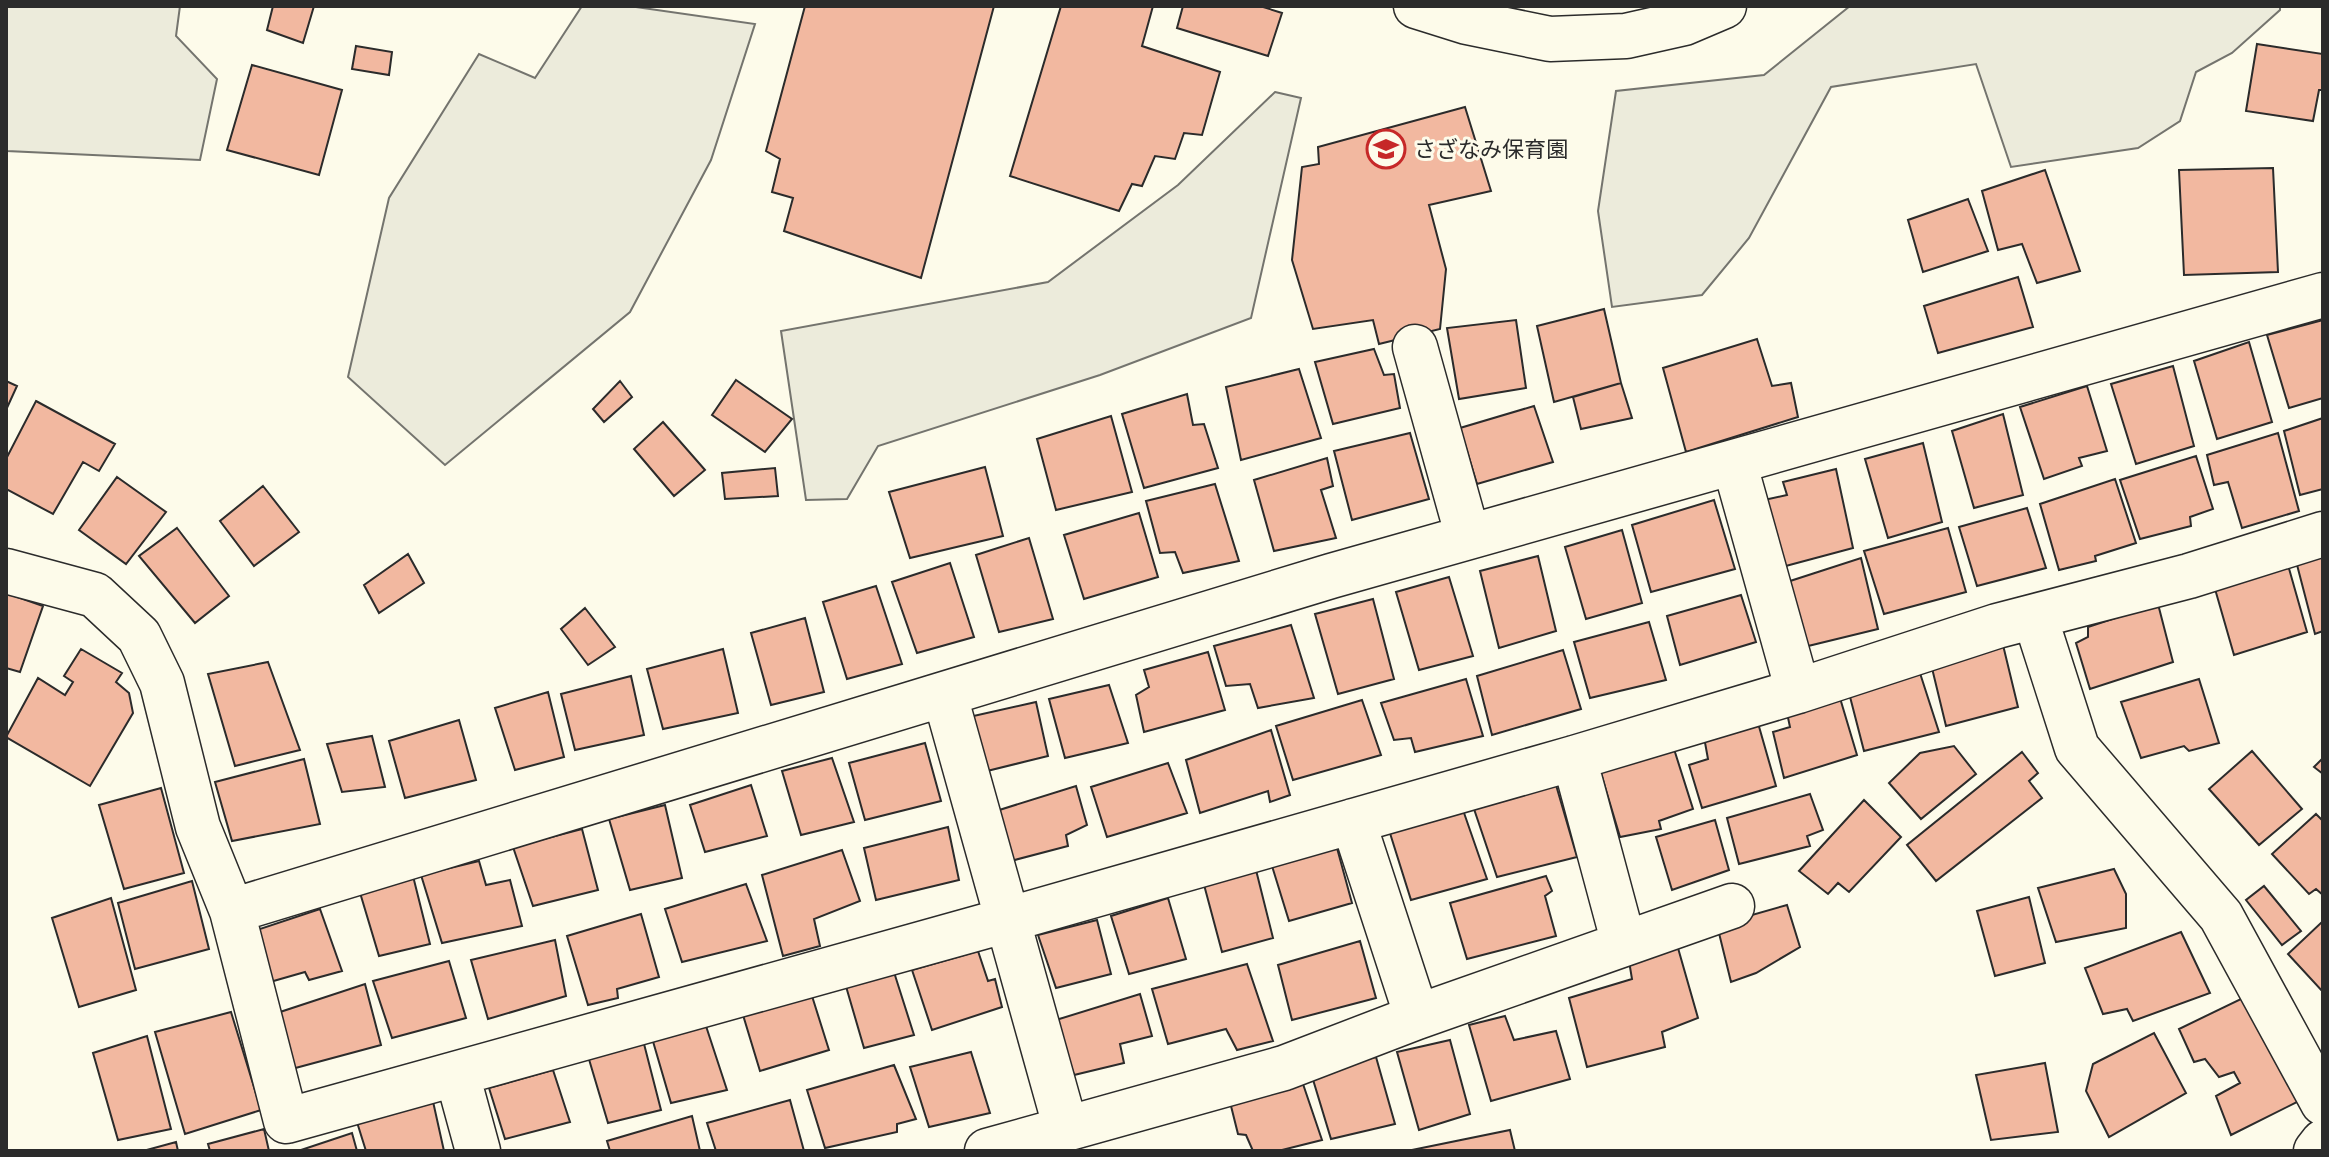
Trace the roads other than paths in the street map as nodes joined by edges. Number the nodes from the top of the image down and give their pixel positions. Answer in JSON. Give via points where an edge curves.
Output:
{"nodes":[{"id":1,"x":1416,"y":6,"type":"edge"},
{"id":2,"x":1724,"y":6,"type":"edge"},
{"id":3,"x":2323,"y":295,"type":"edge"},
{"id":4,"x":1415,"y":347,"type":"dead end"},
{"id":5,"x":1734,"y":462,"type":"junction"},
{"id":6,"x":2323,"y":534,"type":"edge"},
{"id":7,"x":1468,"y":537,"type":"junction"},
{"id":8,"x":6,"y":571,"type":"edge"},
{"id":9,"x":2035,"y":617,"type":"junction"},
{"id":10,"x":1798,"y":691,"type":"junction"},
{"id":11,"x":945,"y":696,"type":"junction"},
{"id":12,"x":1574,"y":758,"type":"junction"},
{"id":13,"x":1353,"y":821,"type":"junction"},
{"id":14,"x":1732,"y":906,"type":"dead end"},
{"id":15,"x":232,"y":911,"type":"junction"},
{"id":16,"x":1007,"y":920,"type":"junction"},
{"id":17,"x":1624,"y":944,"type":"junction"},
{"id":18,"x":1417,"y":1017,"type":"junction"},
{"id":19,"x":2309,"y":1044,"type":"edge"},
{"id":20,"x":457,"y":1074,"type":"junction"},
{"id":21,"x":2323,"y":1103,"type":"edge"},
{"id":22,"x":1066,"y":1129,"type":"junction"},
{"id":23,"x":2323,"y":1142,"type":"edge"},
{"id":24,"x":478,"y":1151,"type":"edge"},
{"id":25,"x":987,"y":1151,"type":"edge"},
{"id":26,"x":2316,"y":1151,"type":"edge"}],
"edges":[{"from":1,"to":2,"type":"street","via":[[1550,39],[1626,36],[1684,23]]},
{"from":3,"to":5,"type":"street"},
{"from":4,"to":7,"type":"street"},
{"from":5,"to":7,"type":"street"},
{"from":5,"to":10,"type":"street"},
{"from":6,"to":9,"type":"street"},
{"from":7,"to":11,"type":"street"},
{"from":8,"to":15,"type":"street","via":[[95,595],[139,636],[162,683],[198,827]]},
{"from":9,"to":10,"type":"street"},
{"from":9,"to":19,"type":"street","via":[[2077,748],[2221,916]]},
{"from":10,"to":12,"type":"street"},
{"from":11,"to":15,"type":"street"},
{"from":11,"to":16,"type":"street"},
{"from":12,"to":13,"type":"street"},
{"from":12,"to":17,"type":"street"},
{"from":13,"to":16,"type":"street"},
{"from":13,"to":18,"type":"street"},
{"from":14,"to":17,"type":"street"},
{"from":15,"to":20,"type":"street","via":[[286,1121]]},
{"from":16,"to":20,"type":"street"},
{"from":16,"to":22,"type":"street"},
{"from":17,"to":18,"type":"street"},
{"from":18,"to":22,"type":"street","via":[[1284,1068]]},
{"from":19,"to":21,"type":"street"},
{"from":20,"to":24,"type":"street"},
{"from":22,"to":25,"type":"street"},
{"from":23,"to":26,"type":"street"}]}
